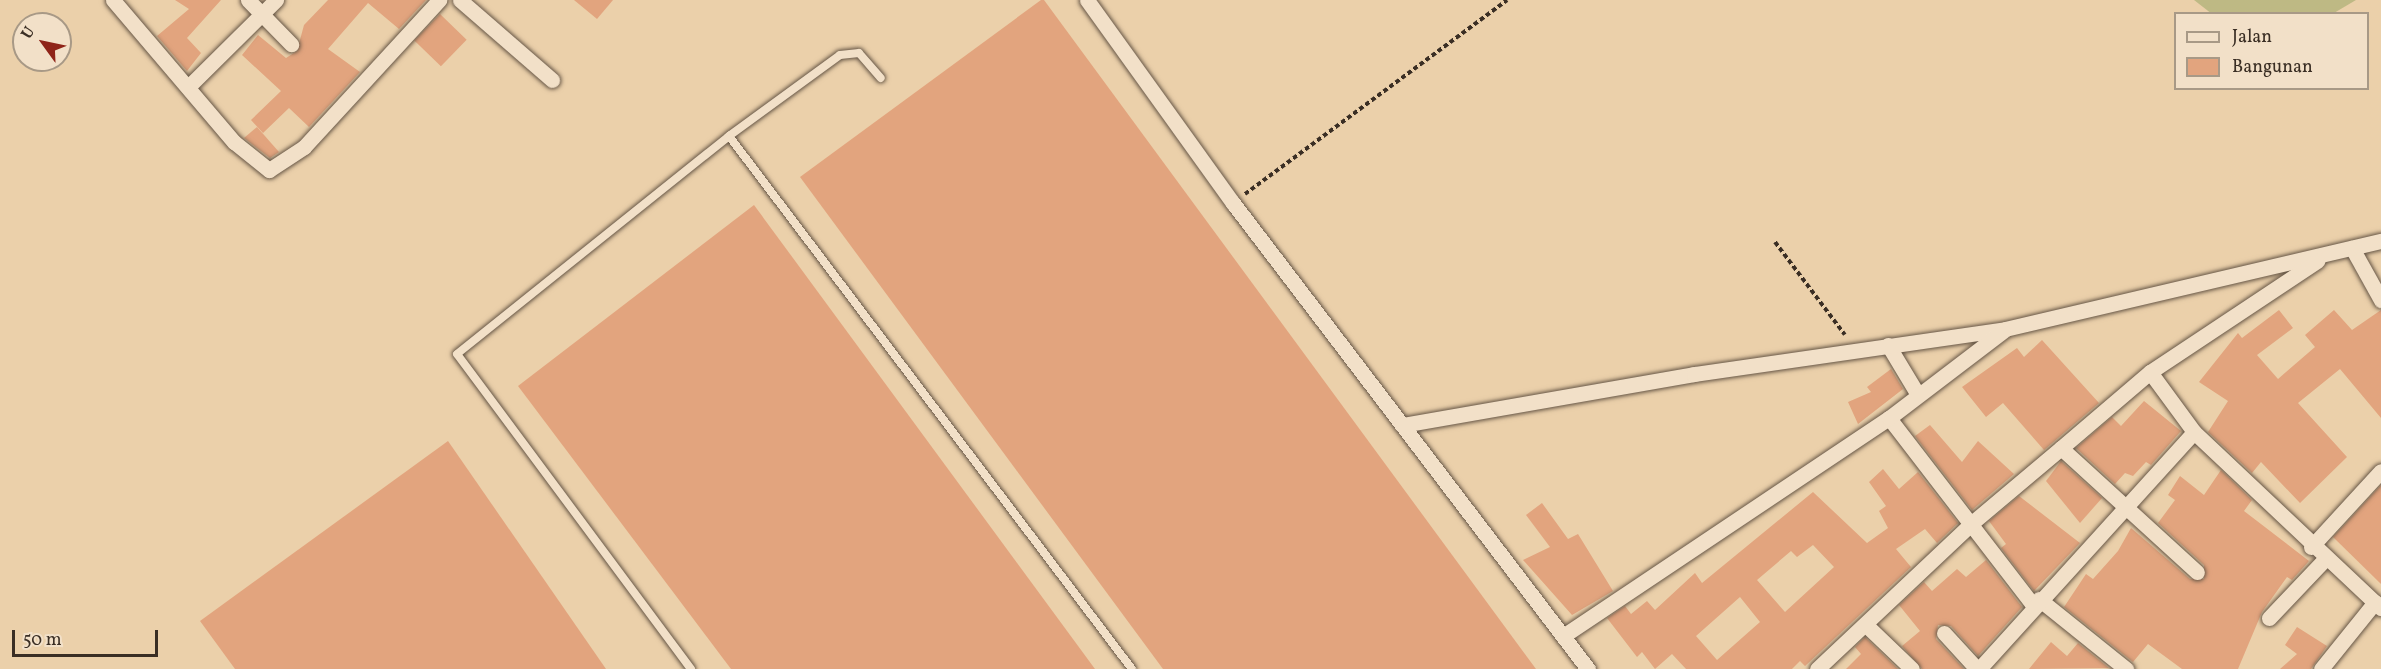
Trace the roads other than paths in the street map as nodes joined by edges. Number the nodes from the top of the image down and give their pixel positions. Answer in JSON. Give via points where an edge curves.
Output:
{"nodes":[{"id":1,"x":113,"y":0,"type":"edge"},
{"id":2,"x":248,"y":0,"type":"edge"},
{"id":3,"x":276,"y":0,"type":"edge"},
{"id":4,"x":439,"y":0,"type":"edge"},
{"id":5,"x":460,"y":0,"type":"edge"},
{"id":6,"x":1087,"y":0,"type":"edge"},
{"id":7,"x":261,"y":14,"type":"junction"},
{"id":8,"x":291,"y":44,"type":"dead end"},
{"id":9,"x":881,"y":78,"type":"dead end"},
{"id":10,"x":552,"y":80,"type":"dead end"},
{"id":11,"x":188,"y":87,"type":"junction"},
{"id":12,"x":729,"y":136,"type":"junction"},
{"id":13,"x":2381,"y":241,"type":"edge"},
{"id":14,"x":2352,"y":248,"type":"junction"},
{"id":15,"x":2326,"y":255,"type":"junction"},
{"id":16,"x":2381,"y":300,"type":"edge"},
{"id":17,"x":2005,"y":329,"type":"junction"},
{"id":18,"x":1888,"y":345,"type":"junction"},
{"id":19,"x":2150,"y":372,"type":"junction"},
{"id":20,"x":1918,"y":395,"type":"junction"},
{"id":21,"x":1889,"y":418,"type":"junction"},
{"id":22,"x":1402,"y":425,"type":"junction"},
{"id":23,"x":2194,"y":432,"type":"junction"},
{"id":24,"x":2061,"y":448,"type":"junction"},
{"id":25,"x":2381,"y":471,"type":"edge"},
{"id":26,"x":2123,"y":507,"type":"junction"},
{"id":27,"x":1973,"y":522,"type":"junction"},
{"id":28,"x":2311,"y":547,"type":"junction"},
{"id":29,"x":2324,"y":560,"type":"junction"},
{"id":30,"x":2197,"y":572,"type":"dead end"},
{"id":31,"x":2036,"y":602,"type":"junction"},
{"id":32,"x":2378,"y":605,"type":"edge"},
{"id":33,"x":2269,"y":618,"type":"dead end"},
{"id":34,"x":1867,"y":626,"type":"junction"},
{"id":35,"x":1944,"y":633,"type":"dead end"},
{"id":36,"x":1563,"y":636,"type":"junction"},
{"id":37,"x":691,"y":669,"type":"edge"},
{"id":38,"x":1132,"y":669,"type":"edge"},
{"id":39,"x":1588,"y":669,"type":"edge"},
{"id":40,"x":1817,"y":669,"type":"edge"},
{"id":41,"x":1912,"y":669,"type":"edge"},
{"id":42,"x":1978,"y":669,"type":"edge"},
{"id":43,"x":2126,"y":669,"type":"edge"},
{"id":44,"x":2321,"y":669,"type":"edge"}],
"edges":[{"from":1,"to":11,"type":"street"},
{"from":2,"to":7,"type":"street"},
{"from":3,"to":7,"type":"street"},
{"from":4,"to":11,"type":"street","via":[[365,86],[280,166],[269,170],[251,160]]},
{"from":5,"to":10,"type":"street"},
{"from":6,"to":22,"type":"street","via":[[1233,203]]},
{"from":7,"to":8,"type":"street"},
{"from":7,"to":11,"type":"street"},
{"from":9,"to":12,"type":"lane","via":[[859,53],[845,52]]},
{"from":12,"to":37,"type":"lane","via":[[460,349],[457,360]]},
{"from":12,"to":38,"type":"lane"},
{"from":13,"to":14,"type":"street"},
{"from":14,"to":15,"type":"street"},
{"from":14,"to":16,"type":"street"},
{"from":15,"to":17,"type":"street"},
{"from":15,"to":19,"type":"street"},
{"from":17,"to":18,"type":"street"},
{"from":17,"to":20,"type":"street"},
{"from":18,"to":20,"type":"street"},
{"from":18,"to":22,"type":"street"},
{"from":19,"to":23,"type":"street"},
{"from":19,"to":24,"type":"street"},
{"from":20,"to":21,"type":"street"},
{"from":21,"to":27,"type":"street"},
{"from":21,"to":36,"type":"street"},
{"from":22,"to":36,"type":"street"},
{"from":23,"to":26,"type":"street"},
{"from":23,"to":28,"type":"street"},
{"from":24,"to":26,"type":"street"},
{"from":24,"to":27,"type":"street"},
{"from":25,"to":28,"type":"street"},
{"from":26,"to":30,"type":"street"},
{"from":26,"to":31,"type":"street"},
{"from":27,"to":31,"type":"street"},
{"from":27,"to":34,"type":"street"},
{"from":28,"to":29,"type":"street"},
{"from":29,"to":32,"type":"street"},
{"from":29,"to":33,"type":"street"},
{"from":31,"to":42,"type":"street"},
{"from":31,"to":43,"type":"street"},
{"from":32,"to":44,"type":"street"},
{"from":34,"to":40,"type":"street"},
{"from":34,"to":41,"type":"street"},
{"from":35,"to":42,"type":"street"},
{"from":36,"to":39,"type":"street"}]}
